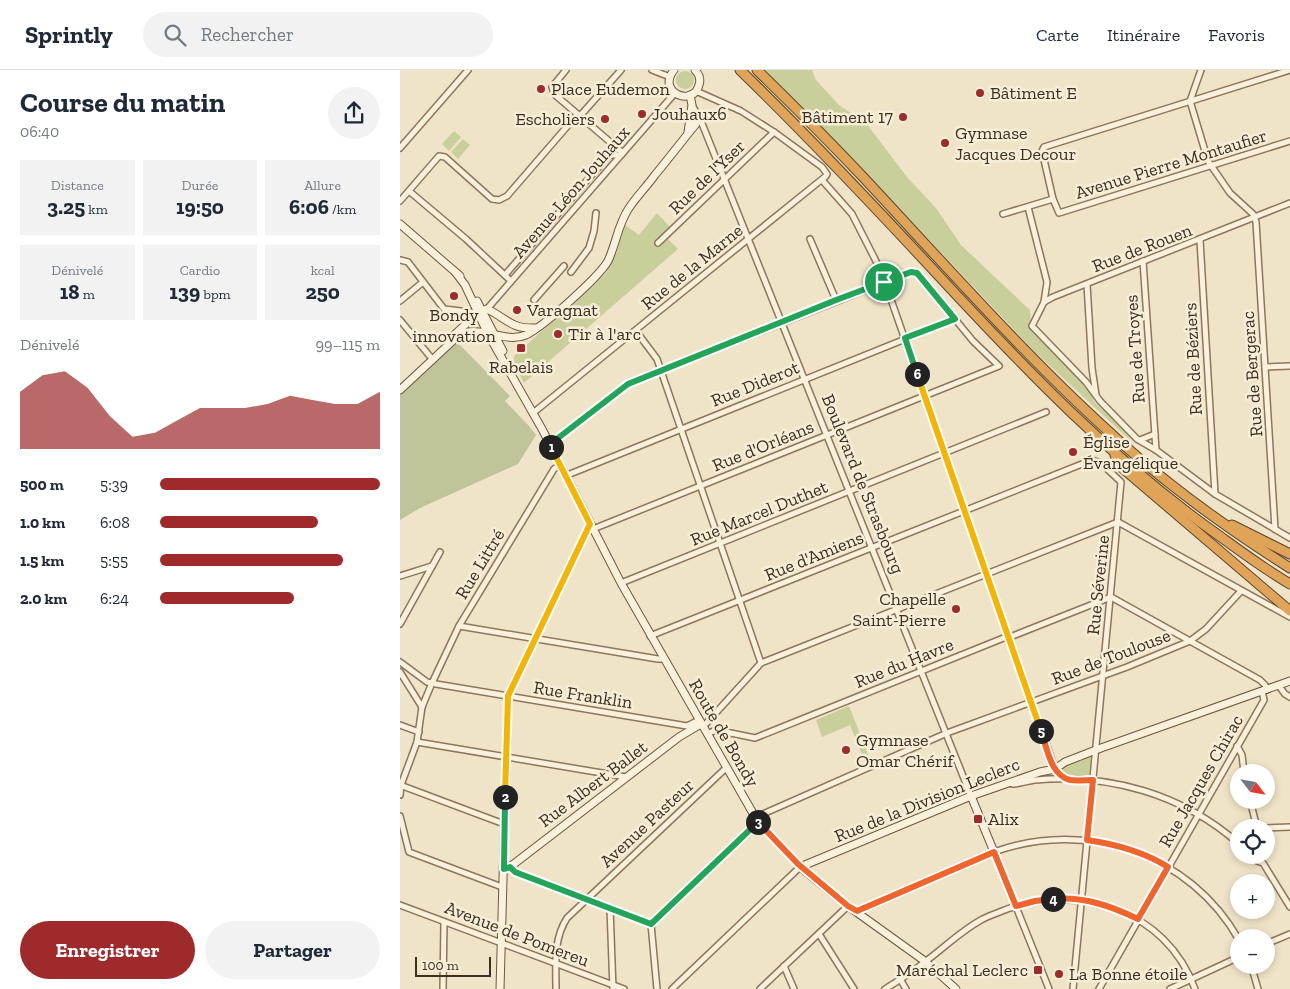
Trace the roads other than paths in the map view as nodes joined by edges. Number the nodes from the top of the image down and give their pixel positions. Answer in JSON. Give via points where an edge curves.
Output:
{"nodes":[{"id":1,"x":468,"y":70,"type":"edge"},
{"id":2,"x":566,"y":70,"type":"edge"},
{"id":3,"x":620,"y":70,"type":"edge"},
{"id":4,"x":652,"y":70,"type":"edge"},
{"id":5,"x":695,"y":70,"type":"edge"},
{"id":6,"x":740,"y":70,"type":"edge"},
{"id":7,"x":757,"y":70,"type":"edge"},
{"id":8,"x":1201,"y":70,"type":"edge"},
{"id":9,"x":1290,"y":70,"type":"edge"},
{"id":10,"x":672,"y":73,"type":"edge"},
{"id":11,"x":675,"y":93,"type":"junction"},
{"id":12,"x":693,"y":93,"type":"junction"},
{"id":13,"x":1190,"y":101,"type":"junction"},
{"id":14,"x":692,"y":105,"type":"junction"},
{"id":15,"x":578,"y":116,"type":"junction"},
{"id":16,"x":698,"y":121,"type":"junction"},
{"id":17,"x":774,"y":132,"type":"junction"},
{"id":18,"x":688,"y":134,"type":"junction"},
{"id":19,"x":1290,"y":142,"type":"edge"},
{"id":20,"x":400,"y":148,"type":"edge"},
{"id":21,"x":622,"y":154,"type":"junction"},
{"id":22,"x":1211,"y":166,"type":"junction"},
{"id":23,"x":724,"y":180,"type":"junction"},
{"id":24,"x":822,"y":180,"type":"junction"},
{"id":25,"x":409,"y":191,"type":"junction"},
{"id":26,"x":1053,"y":199,"type":"junction"},
{"id":27,"x":400,"y":201,"type":"edge"},
{"id":28,"x":1290,"y":203,"type":"edge"},
{"id":29,"x":1028,"y":207,"type":"junction"},
{"id":30,"x":596,"y":213,"type":"dead end"},
{"id":31,"x":1002,"y":214,"type":"dead end"},
{"id":32,"x":1255,"y":218,"type":"junction"},
{"id":33,"x":400,"y":224,"type":"edge"},
{"id":34,"x":748,"y":239,"type":"junction"},
{"id":35,"x":810,"y":239,"type":"dead end"},
{"id":36,"x":1200,"y":240,"type":"junction"},
{"id":37,"x":658,"y":243,"type":"dead end"},
{"id":38,"x":400,"y":260,"type":"edge"},
{"id":39,"x":1143,"y":261,"type":"junction"},
{"id":40,"x":564,"y":266,"type":"dead end"},
{"id":41,"x":571,"y":272,"type":"dead end"},
{"id":42,"x":505,"y":275,"type":"junction"},
{"id":43,"x":511,"y":281,"type":"junction"},
{"id":44,"x":423,"y":282,"type":"junction"},
{"id":45,"x":884,"y":282,"type":"junction"},
{"id":46,"x":1087,"y":284,"type":"junction"},
{"id":47,"x":534,"y":300,"type":"dead end"},
{"id":48,"x":836,"y":300,"type":"junction"},
{"id":49,"x":400,"y":301,"type":"edge"},
{"id":50,"x":1043,"y":304,"type":"junction"},
{"id":51,"x":486,"y":311,"type":"junction"},
{"id":52,"x":955,"y":319,"type":"junction"},
{"id":53,"x":400,"y":320,"type":"edge"},
{"id":54,"x":782,"y":322,"type":"junction"},
{"id":55,"x":536,"y":328,"type":"junction"},
{"id":56,"x":493,"y":331,"type":"junction"},
{"id":57,"x":636,"y":331,"type":"junction"},
{"id":58,"x":905,"y":338,"type":"junction"},
{"id":59,"x":431,"y":358,"type":"junction"},
{"id":60,"x":1290,"y":366,"type":"edge"},
{"id":61,"x":1265,"y":367,"type":"junction"},
{"id":62,"x":1093,"y":370,"type":"junction"},
{"id":63,"x":661,"y":371,"type":"junction"},
{"id":64,"x":804,"y":379,"type":"junction"},
{"id":65,"x":1086,"y":382,"type":"junction"},
{"id":66,"x":400,"y":386,"type":"edge"},
{"id":67,"x":400,"y":390,"type":"edge"},
{"id":68,"x":924,"y":396,"type":"junction"},
{"id":69,"x":1096,"y":396,"type":"junction"},
{"id":70,"x":1046,"y":412,"type":"dead end"},
{"id":71,"x":533,"y":413,"type":"junction"},
{"id":72,"x":680,"y":430,"type":"junction"},
{"id":73,"x":1154,"y":434,"type":"junction"},
{"id":74,"x":828,"y":435,"type":"junction"},
{"id":75,"x":1140,"y":440,"type":"junction"},
{"id":76,"x":549,"y":445,"type":"junction"},
{"id":77,"x":1156,"y":450,"type":"junction"},
{"id":78,"x":1114,"y":452,"type":"junction"},
{"id":79,"x":944,"y":454,"type":"junction"},
{"id":80,"x":560,"y":465,"type":"junction"},
{"id":81,"x":565,"y":476,"type":"junction"},
{"id":82,"x":1214,"y":476,"type":"junction"},
{"id":83,"x":1122,"y":482,"type":"joint"},
{"id":84,"x":701,"y":486,"type":"junction"},
{"id":85,"x":1206,"y":487,"type":"junction"},
{"id":86,"x":850,"y":491,"type":"junction"},
{"id":87,"x":1215,"y":494,"type":"junction"},
{"id":88,"x":965,"y":510,"type":"junction"},
{"id":89,"x":1118,"y":522,"type":"junction"},
{"id":90,"x":1224,"y":524,"type":"junction"},
{"id":91,"x":592,"y":526,"type":"junction"},
{"id":92,"x":1275,"y":529,"type":"junction"},
{"id":93,"x":1290,"y":538,"type":"edge"},
{"id":94,"x":720,"y":543,"type":"junction"},
{"id":95,"x":872,"y":548,"type":"junction"},
{"id":96,"x":440,"y":552,"type":"dead end"},
{"id":97,"x":1290,"y":554,"type":"edge"},
{"id":98,"x":432,"y":566,"type":"junction"},
{"id":99,"x":1290,"y":568,"type":"edge"},
{"id":100,"x":986,"y":574,"type":"junction"},
{"id":101,"x":400,"y":576,"type":"edge"},
{"id":102,"x":621,"y":584,"type":"junction"},
{"id":103,"x":1290,"y":584,"type":"edge"},
{"id":104,"x":1241,"y":591,"type":"junction"},
{"id":105,"x":1111,"y":597,"type":"junction"},
{"id":106,"x":739,"y":601,"type":"junction"},
{"id":107,"x":897,"y":610,"type":"junction"},
{"id":108,"x":1290,"y":611,"type":"edge"},
{"id":109,"x":1290,"y":617,"type":"edge"},
{"id":110,"x":400,"y":623,"type":"edge"},
{"id":111,"x":459,"y":626,"type":"junction"},
{"id":112,"x":650,"y":636,"type":"junction"},
{"id":113,"x":1008,"y":637,"type":"junction"},
{"id":114,"x":535,"y":640,"type":"junction"},
{"id":115,"x":1190,"y":641,"type":"junction"},
{"id":116,"x":664,"y":659,"type":"junction"},
{"id":117,"x":400,"y":662,"type":"edge"},
{"id":118,"x":761,"y":663,"type":"junction"},
{"id":119,"x":921,"y":671,"type":"junction"},
{"id":120,"x":400,"y":672,"type":"edge"},
{"id":121,"x":1102,"y":676,"type":"junction"},
{"id":122,"x":1290,"y":681,"type":"edge"},
{"id":123,"x":432,"y":683,"type":"junction"},
{"id":124,"x":1279,"y":686,"type":"junction"},
{"id":125,"x":1264,"y":690,"type":"junction"},
{"id":126,"x":508,"y":696,"type":"junction"},
{"id":127,"x":1290,"y":697,"type":"edge"},
{"id":128,"x":1031,"y":702,"type":"junction"},
{"id":129,"x":422,"y":707,"type":"junction"},
{"id":130,"x":400,"y":724,"type":"edge"},
{"id":131,"x":703,"y":727,"type":"junction"},
{"id":132,"x":419,"y":732,"type":"junction"},
{"id":133,"x":946,"y":733,"type":"junction"},
{"id":134,"x":417,"y":742,"type":"junction"},
{"id":135,"x":1237,"y":746,"type":"junction"},
{"id":136,"x":1096,"y":750,"type":"junction"},
{"id":137,"x":506,"y":757,"type":"junction"},
{"id":138,"x":1243,"y":764,"type":"edge"},
{"id":139,"x":726,"y":768,"type":"junction"},
{"id":140,"x":1055,"y":769,"type":"junction"},
{"id":141,"x":626,"y":777,"type":"junction"},
{"id":142,"x":1070,"y":780,"type":"junction"},
{"id":143,"x":1093,"y":780,"type":"junction"},
{"id":144,"x":400,"y":785,"type":"edge"},
{"id":145,"x":999,"y":786,"type":"junction"},
{"id":146,"x":400,"y":795,"type":"edge"},
{"id":147,"x":972,"y":796,"type":"junction"},
{"id":148,"x":1198,"y":814,"type":"junction"},
{"id":149,"x":400,"y":816,"type":"edge"},
{"id":150,"x":757,"y":820,"type":"junction"},
{"id":151,"x":504,"y":824,"type":"junction"},
{"id":152,"x":1290,"y":827,"type":"edge"},
{"id":153,"x":1275,"y":828,"type":"edge"},
{"id":154,"x":404,"y":837,"type":"junction"},
{"id":155,"x":1230,"y":837,"type":"edge"},
{"id":156,"x":1087,"y":840,"type":"junction"},
{"id":157,"x":400,"y":842,"type":"edge"},
{"id":158,"x":994,"y":852,"type":"junction"},
{"id":159,"x":1264,"y":864,"type":"edge"},
{"id":160,"x":800,"y":867,"type":"junction"},
{"id":161,"x":1168,"y":867,"type":"junction"},
{"id":162,"x":507,"y":868,"type":"junction"},
{"id":163,"x":502,"y":887,"type":"junction"},
{"id":164,"x":587,"y":899,"type":"junction"},
{"id":165,"x":1082,"y":900,"type":"junction"},
{"id":166,"x":400,"y":905,"type":"edge"},
{"id":167,"x":848,"y":906,"type":"junction"},
{"id":168,"x":1016,"y":906,"type":"junction"},
{"id":169,"x":1290,"y":907,"type":"edge"},
{"id":170,"x":610,"y":908,"type":"junction"},
{"id":171,"x":857,"y":911,"type":"junction"},
{"id":172,"x":1138,"y":919,"type":"junction"},
{"id":173,"x":444,"y":922,"type":"junction"},
{"id":174,"x":651,"y":924,"type":"junction"},
{"id":175,"x":1233,"y":929,"type":"edge"},
{"id":176,"x":819,"y":934,"type":"junction"},
{"id":177,"x":1290,"y":934,"type":"edge"},
{"id":178,"x":1275,"y":940,"type":"edge"},
{"id":179,"x":501,"y":943,"type":"junction"},
{"id":180,"x":1230,"y":961,"type":"edge"},
{"id":181,"x":926,"y":962,"type":"junction"},
{"id":182,"x":556,"y":963,"type":"junction"},
{"id":183,"x":784,"y":966,"type":"junction"},
{"id":184,"x":1254,"y":974,"type":"edge"},
{"id":185,"x":1191,"y":979,"type":"junction"},
{"id":186,"x":900,"y":980,"type":"junction"},
{"id":187,"x":613,"y":987,"type":"edge"},
{"id":188,"x":443,"y":989,"type":"edge"},
{"id":189,"x":500,"y":989,"type":"edge"},
{"id":190,"x":556,"y":989,"type":"edge"},
{"id":191,"x":624,"y":989,"type":"edge"},
{"id":192,"x":657,"y":989,"type":"edge"},
{"id":193,"x":672,"y":989,"type":"edge"},
{"id":194,"x":760,"y":989,"type":"edge"},
{"id":195,"x":794,"y":989,"type":"edge"},
{"id":196,"x":854,"y":989,"type":"edge"},
{"id":197,"x":885,"y":989,"type":"edge"},
{"id":198,"x":906,"y":989,"type":"edge"},
{"id":199,"x":956,"y":989,"type":"edge"},
{"id":200,"x":1049,"y":989,"type":"edge"},
{"id":201,"x":1073,"y":989,"type":"edge"},
{"id":202,"x":1099,"y":989,"type":"edge"},
{"id":203,"x":1170,"y":989,"type":"edge"},
{"id":204,"x":1195,"y":989,"type":"edge"},
{"id":205,"x":1258,"y":989,"type":"edge"}],
"edges":[{"from":1,"to":20,"type":"street"},
{"from":2,"to":15,"type":"street","via":[[552,90]]},
{"from":3,"to":15,"type":"street"},
{"from":4,"to":10,"type":"street"},
{"from":5,"to":12,"type":"street","via":[[700,82]]},
{"from":6,"to":78,"type":"highway","via":[[804,132],[1047,390]]},
{"from":7,"to":90,"type":"highway","via":[[862,176],[1058,385],[1153,470]]},
{"from":8,"to":13,"type":"street"},
{"from":9,"to":13,"type":"street"},
{"from":10,"to":11,"type":"street","via":[[670,85]]},
{"from":11,"to":12,"type":"street","via":[[681,96]]},
{"from":11,"to":21,"type":"street","name":"Avenue Léon Jouhaux"},
{"from":12,"to":14,"type":"street"},
{"from":12,"to":17,"type":"street","via":[[741,111]]},
{"from":13,"to":22,"type":"street"},
{"from":13,"to":26,"type":"street","via":[[1044,146]]},
{"from":14,"to":16,"type":"street","name":"Boulevard de Strasbourg"},
{"from":14,"to":18,"type":"street"},
{"from":15,"to":21,"type":"street"},
{"from":15,"to":25,"type":"street","via":[[507,196],[499,200],[492,199],[439,156]]},
{"from":16,"to":18,"type":"street"},
{"from":16,"to":23,"type":"street","name":"Boulevard de Strasbourg","via":[[705,130]]},
{"from":17,"to":23,"type":"street","name":"Rue de l'Yser"},
{"from":17,"to":24,"type":"street","via":[[822,167],[827,174]]},
{"from":18,"to":55,"type":"street","via":[[630,206],[602,270]]},
{"from":19,"to":22,"type":"street","name":"Avenue Pierre Montaufier"},
{"from":21,"to":42,"type":"street","via":[[609,155]]},
{"from":21,"to":43,"type":"street","name":"Avenue Léon Jouhaux"},
{"from":22,"to":26,"type":"street","name":"Avenue Pierre Montaufier","via":[[1059,213]]},
{"from":22,"to":32,"type":"street","via":[[1230,193]]},
{"from":23,"to":34,"type":"street","name":"Boulevard de Strasbourg"},
{"from":23,"to":37,"type":"street","name":"Rue de l'Yser"},
{"from":24,"to":34,"type":"street","name":"Rue de la Marne"},
{"from":24,"to":45,"type":"street","via":[[852,214]]},
{"from":25,"to":27,"type":"street"},
{"from":25,"to":42,"type":"street"},
{"from":26,"to":29,"type":"street"},
{"from":28,"to":32,"type":"street","name":"Rue de Rouen"},
{"from":29,"to":31,"type":"street"},
{"from":29,"to":50,"type":"street","via":[[1047,282]]},
{"from":30,"to":41,"type":"street","via":[[589,248]]},
{"from":32,"to":36,"type":"street","name":"Rue de Rouen"},
{"from":32,"to":61,"type":"street","name":"Rue de Bergerac"},
{"from":33,"to":51,"type":"street","name":"Route de Bondy","via":[[456,273]]},
{"from":34,"to":54,"type":"street","name":"Boulevard de Strasbourg"},
{"from":34,"to":57,"type":"street","name":"Rue de la Marne"},
{"from":35,"to":48,"type":"street"},
{"from":36,"to":39,"type":"street","name":"Rue de Rouen"},
{"from":36,"to":82,"type":"street","name":"Rue de Béziers"},
{"from":38,"to":44,"type":"street","via":[[408,262]]},
{"from":39,"to":46,"type":"street","name":"Rue de Rouen"},
{"from":39,"to":73,"type":"street","name":"Rue de Troyes"},
{"from":40,"to":47,"type":"street"},
{"from":42,"to":43,"type":"street"},
{"from":43,"to":51,"type":"street","name":"Avenue Léon Jouhaux"},
{"from":44,"to":49,"type":"street"},
{"from":44,"to":51,"type":"street","via":[[444,309]]},
{"from":45,"to":48,"type":"street"},
{"from":45,"to":52,"type":"street","via":[[911,272],[917,273]]},
{"from":45,"to":58,"type":"street"},
{"from":46,"to":50,"type":"street","name":"Rue de Rouen"},
{"from":46,"to":62,"type":"street"},
{"from":48,"to":54,"type":"street"},
{"from":50,"to":65,"type":"street","via":[[1032,326]]},
{"from":51,"to":55,"type":"street","via":[[515,326]]},
{"from":51,"to":56,"type":"street","name":"Route de Bondy"},
{"from":51,"to":56,"type":"street","via":[[496,318]]},
{"from":51,"to":59,"type":"street"},
{"from":52,"to":58,"type":"street","name":"Rue Diderot"},
{"from":52,"to":68,"type":"street","name":"Rue d'Orléans","via":[[999,366]]},
{"from":53,"to":59,"type":"street"},
{"from":54,"to":63,"type":"street"},
{"from":54,"to":64,"type":"street","name":"Boulevard de Strasbourg"},
{"from":55,"to":56,"type":"street","via":[[517,337],[503,337]]},
{"from":56,"to":59,"type":"street","via":[[464,333]]},
{"from":56,"to":71,"type":"street","name":"Route de Bondy"},
{"from":57,"to":63,"type":"street","via":[[657,359]]},
{"from":57,"to":71,"type":"street","name":"Rue de la Marne"},
{"from":58,"to":64,"type":"street","name":"Rue Diderot"},
{"from":58,"to":68,"type":"street"},
{"from":59,"to":66,"type":"street"},
{"from":59,"to":67,"type":"street"},
{"from":60,"to":61,"type":"street"},
{"from":61,"to":92,"type":"street","name":"Rue de Bergerac"},
{"from":62,"to":65,"type":"street"},
{"from":62,"to":69,"type":"street"},
{"from":63,"to":72,"type":"street"},
{"from":63,"to":76,"type":"street","via":[[628,384]]},
{"from":64,"to":72,"type":"street","name":"Rue Diderot"},
{"from":64,"to":74,"type":"street","name":"Boulevard de Strasbourg"},
{"from":65,"to":69,"type":"street"},
{"from":68,"to":74,"type":"street","name":"Rue d'Orléans"},
{"from":68,"to":79,"type":"street"},
{"from":69,"to":75,"type":"street"},
{"from":70,"to":79,"type":"street","name":"Rue Marcel Duthet"},
{"from":71,"to":76,"type":"street","name":"Route de Bondy"},
{"from":72,"to":81,"type":"street","name":"Rue Diderot"},
{"from":72,"to":84,"type":"street"},
{"from":73,"to":75,"type":"street"},
{"from":73,"to":77,"type":"street","name":"Rue de Troyes"},
{"from":74,"to":84,"type":"street","name":"Rue d'Orléans"},
{"from":74,"to":86,"type":"street","name":"Boulevard de Strasbourg"},
{"from":75,"to":77,"type":"street"},
{"from":76,"to":80,"type":"street","name":"Route de Bondy"},
{"from":77,"to":85,"type":"street"},
{"from":78,"to":103,"type":"highway","via":[[1203,525]]},
{"from":78,"to":108,"type":"highway","via":[[1119,465]]},
{"from":79,"to":86,"type":"street","name":"Rue Marcel Duthet"},
{"from":79,"to":88,"type":"street"},
{"from":80,"to":81,"type":"street","name":"Route de Bondy"},
{"from":80,"to":111,"type":"street","name":"Rue Littré","via":[[554,469]]},
{"from":81,"to":91,"type":"street","name":"Route de Bondy"},
{"from":82,"to":85,"type":"street"},
{"from":82,"to":87,"type":"street","name":"Rue de Béziers"},
{"from":83,"to":88,"type":"street","name":"Rue d'Amiens","via":[[1092,460]]},
{"from":83,"to":89,"type":"street","name":"Rue Séverine"},
{"from":84,"to":91,"type":"street","name":"Rue d'Orléans"},
{"from":84,"to":94,"type":"street"},
{"from":85,"to":87,"type":"street"},
{"from":86,"to":94,"type":"street","name":"Rue Marcel Duthet"},
{"from":86,"to":95,"type":"street","name":"Boulevard de Strasbourg"},
{"from":87,"to":92,"type":"street"},
{"from":88,"to":95,"type":"street","name":"Rue d'Amiens"},
{"from":88,"to":100,"type":"street"},
{"from":89,"to":100,"type":"street"},
{"from":89,"to":104,"type":"street"},
{"from":89,"to":105,"type":"street","name":"Rue Séverine"},
{"from":90,"to":97,"type":"highway","via":[[1235,526]]},
{"from":90,"to":99,"type":"highway"},
{"from":91,"to":102,"type":"street","name":"Route de Bondy"},
{"from":91,"to":114,"type":"street"},
{"from":92,"to":93,"type":"street"},
{"from":94,"to":102,"type":"street","name":"Rue Marcel Duthet"},
{"from":94,"to":106,"type":"street"},
{"from":95,"to":106,"type":"street","name":"Rue d'Amiens"},
{"from":95,"to":107,"type":"street","name":"Boulevard de Strasbourg"},
{"from":96,"to":98,"type":"street"},
{"from":98,"to":101,"type":"street"},
{"from":98,"to":110,"type":"street"},
{"from":100,"to":107,"type":"street"},
{"from":100,"to":113,"type":"street"},
{"from":102,"to":112,"type":"street","name":"Route de Bondy"},
{"from":104,"to":109,"type":"street"},
{"from":104,"to":115,"type":"street","name":"Rue de Toulouse","via":[[1206,629]]},
{"from":105,"to":113,"type":"street","name":"Rue du Havre"},
{"from":105,"to":115,"type":"street"},
{"from":105,"to":121,"type":"street","name":"Rue Séverine"},
{"from":106,"to":112,"type":"street","name":"Rue d'Amiens"},
{"from":106,"to":118,"type":"street"},
{"from":107,"to":118,"type":"street"},
{"from":107,"to":119,"type":"street","name":"Boulevard de Strasbourg"},
{"from":111,"to":114,"type":"street"},
{"from":111,"to":123,"type":"street","name":"Rue Littré"},
{"from":112,"to":116,"type":"street","name":"Route de Bondy"},
{"from":113,"to":119,"type":"street","name":"Rue du Havre"},
{"from":113,"to":128,"type":"street"},
{"from":114,"to":116,"type":"street"},
{"from":114,"to":126,"type":"street"},
{"from":115,"to":121,"type":"street","name":"Rue de Toulouse"},
{"from":115,"to":125,"type":"street","via":[[1260,680],[1265,685]]},
{"from":116,"to":131,"type":"street","name":"Route de Bondy"},
{"from":117,"to":123,"type":"street"},
{"from":118,"to":131,"type":"street"},
{"from":119,"to":131,"type":"street","name":"Rue du Havre","via":[[754,738]]},
{"from":119,"to":133,"type":"street","name":"Boulevard de Strasbourg"},
{"from":120,"to":129,"type":"street"},
{"from":121,"to":128,"type":"street","name":"Rue de Toulouse"},
{"from":121,"to":136,"type":"street","name":"Rue Séverine"},
{"from":122,"to":124,"type":"street","name":"Rue de la Division Leclerc"},
{"from":123,"to":126,"type":"street","name":"Rue Franklin"},
{"from":123,"to":129,"type":"street","name":"Rue Littré"},
{"from":124,"to":125,"type":"street","name":"Rue de la Division Leclerc"},
{"from":124,"to":127,"type":"street"},
{"from":125,"to":135,"type":"street","name":"Rue Jacques Chirac","via":[[1264,700]]},
{"from":125,"to":136,"type":"street","name":"Rue de la Division Leclerc"},
{"from":126,"to":131,"type":"street","name":"Rue Franklin"},
{"from":126,"to":137,"type":"street"},
{"from":128,"to":133,"type":"street","name":"Rue de Toulouse"},
{"from":128,"to":140,"type":"street"},
{"from":129,"to":132,"type":"street","name":"Rue Littré"},
{"from":130,"to":132,"type":"street"},
{"from":131,"to":139,"type":"street","name":"Route de Bondy"},
{"from":131,"to":141,"type":"street","name":"Rue Albert Ballet","via":[[679,737]]},
{"from":132,"to":134,"type":"street","name":"Rue Littré"},
{"from":133,"to":147,"type":"street","name":"Boulevard de Strasbourg"},
{"from":133,"to":150,"type":"street","name":"Rue de Toulouse"},
{"from":134,"to":137,"type":"street"},
{"from":134,"to":144,"type":"street","name":"Rue Littré"},
{"from":135,"to":138,"type":"street"},
{"from":135,"to":148,"type":"street","name":"Rue Jacques Chirac"},
{"from":136,"to":140,"type":"street","name":"Rue de la Division Leclerc"},
{"from":136,"to":143,"type":"street","name":"Rue Séverine"},
{"from":137,"to":141,"type":"street"},
{"from":137,"to":151,"type":"street"},
{"from":139,"to":150,"type":"street","name":"Route de Bondy"},
{"from":139,"to":164,"type":"street","name":"Avenue Pasteur"},
{"from":140,"to":142,"type":"street","via":[[1060,776]]},
{"from":140,"to":145,"type":"street","name":"Rue de la Division Leclerc"},
{"from":141,"to":162,"type":"street","name":"Rue Albert Ballet"},
{"from":142,"to":143,"type":"street"},
{"from":142,"to":145,"type":"street","via":[[1034,780]]},
{"from":143,"to":148,"type":"street","via":[[1152,793]]},
{"from":143,"to":156,"type":"street","name":"Rue Séverine"},
{"from":144,"to":146,"type":"street","name":"Rue Littré"},
{"from":144,"to":151,"type":"street"},
{"from":145,"to":147,"type":"street","name":"Rue de la Division Leclerc"},
{"from":147,"to":158,"type":"street","name":"Boulevard de Strasbourg"},
{"from":147,"to":160,"type":"street","name":"Rue de la Division Leclerc"},
{"from":148,"to":155,"type":"street"},
{"from":148,"to":161,"type":"street","name":"Rue Jacques Chirac"},
{"from":149,"to":154,"type":"street"},
{"from":150,"to":160,"type":"street","name":"Route de Bondy"},
{"from":150,"to":174,"type":"street","name":"Rue de Toulouse"},
{"from":151,"to":162,"type":"street"},
{"from":152,"to":153,"type":"street"},
{"from":154,"to":157,"type":"street"},
{"from":154,"to":163,"type":"street","via":[[409,852]]},
{"from":156,"to":158,"type":"street","via":[[1060,839],[1018,844]]},
{"from":156,"to":161,"type":"street","via":[[1136,852]]},
{"from":156,"to":165,"type":"street","name":"Rue Séverine"},
{"from":158,"to":168,"type":"street","name":"Boulevard de Strasbourg"},
{"from":158,"to":171,"type":"street"},
{"from":159,"to":169,"type":"street"},
{"from":160,"to":167,"type":"street","name":"Route de Bondy"},
{"from":160,"to":193,"type":"street"},
{"from":161,"to":172,"type":"street","name":"Rue Jacques Chirac"},
{"from":161,"to":175,"type":"street","via":[[1202,892]]},
{"from":162,"to":163,"type":"street"},
{"from":162,"to":164,"type":"street"},
{"from":163,"to":179,"type":"street"},
{"from":164,"to":170,"type":"street"},
{"from":164,"to":182,"type":"street","name":"Avenue Pasteur","via":[[567,918],[560,930]]},
{"from":165,"to":168,"type":"street","via":[[1060,898]]},
{"from":165,"to":172,"type":"street","via":[[1110,906]]},
{"from":165,"to":201,"type":"street","name":"Rue Séverine"},
{"from":166,"to":173,"type":"street","name":"Avenue de Pomereu"},
{"from":167,"to":171,"type":"street","name":"Route de Bondy"},
{"from":167,"to":176,"type":"street"},
{"from":168,"to":181,"type":"street","via":[[982,919]]},
{"from":168,"to":200,"type":"street","name":"Boulevard de Strasbourg"},
{"from":170,"to":174,"type":"street"},
{"from":170,"to":187,"type":"street"},
{"from":171,"to":181,"type":"street","name":"Route de Bondy"},
{"from":172,"to":185,"type":"street","via":[[1174,952]]},
{"from":172,"to":202,"type":"street","name":"Rue Jacques Chirac"},
{"from":173,"to":179,"type":"street","name":"Avenue de Pomereu"},
{"from":173,"to":188,"type":"street"},
{"from":174,"to":192,"type":"street"},
{"from":176,"to":183,"type":"street"},
{"from":176,"to":196,"type":"street"},
{"from":177,"to":178,"type":"street"},
{"from":179,"to":182,"type":"street","name":"Avenue de Pomereu"},
{"from":179,"to":189,"type":"street"},
{"from":180,"to":185,"type":"street"},
{"from":181,"to":186,"type":"street"},
{"from":181,"to":199,"type":"street","name":"Route de Bondy"},
{"from":182,"to":187,"type":"street","name":"Avenue de Pomereu"},
{"from":182,"to":190,"type":"street","name":"Avenue Pasteur"},
{"from":183,"to":194,"type":"street"},
{"from":183,"to":195,"type":"street"},
{"from":184,"to":205,"type":"street"},
{"from":185,"to":203,"type":"street"},
{"from":185,"to":204,"type":"street"},
{"from":186,"to":197,"type":"street"},
{"from":186,"to":198,"type":"street"},
{"from":187,"to":191,"type":"street","name":"Avenue de Pomereu"}]}
